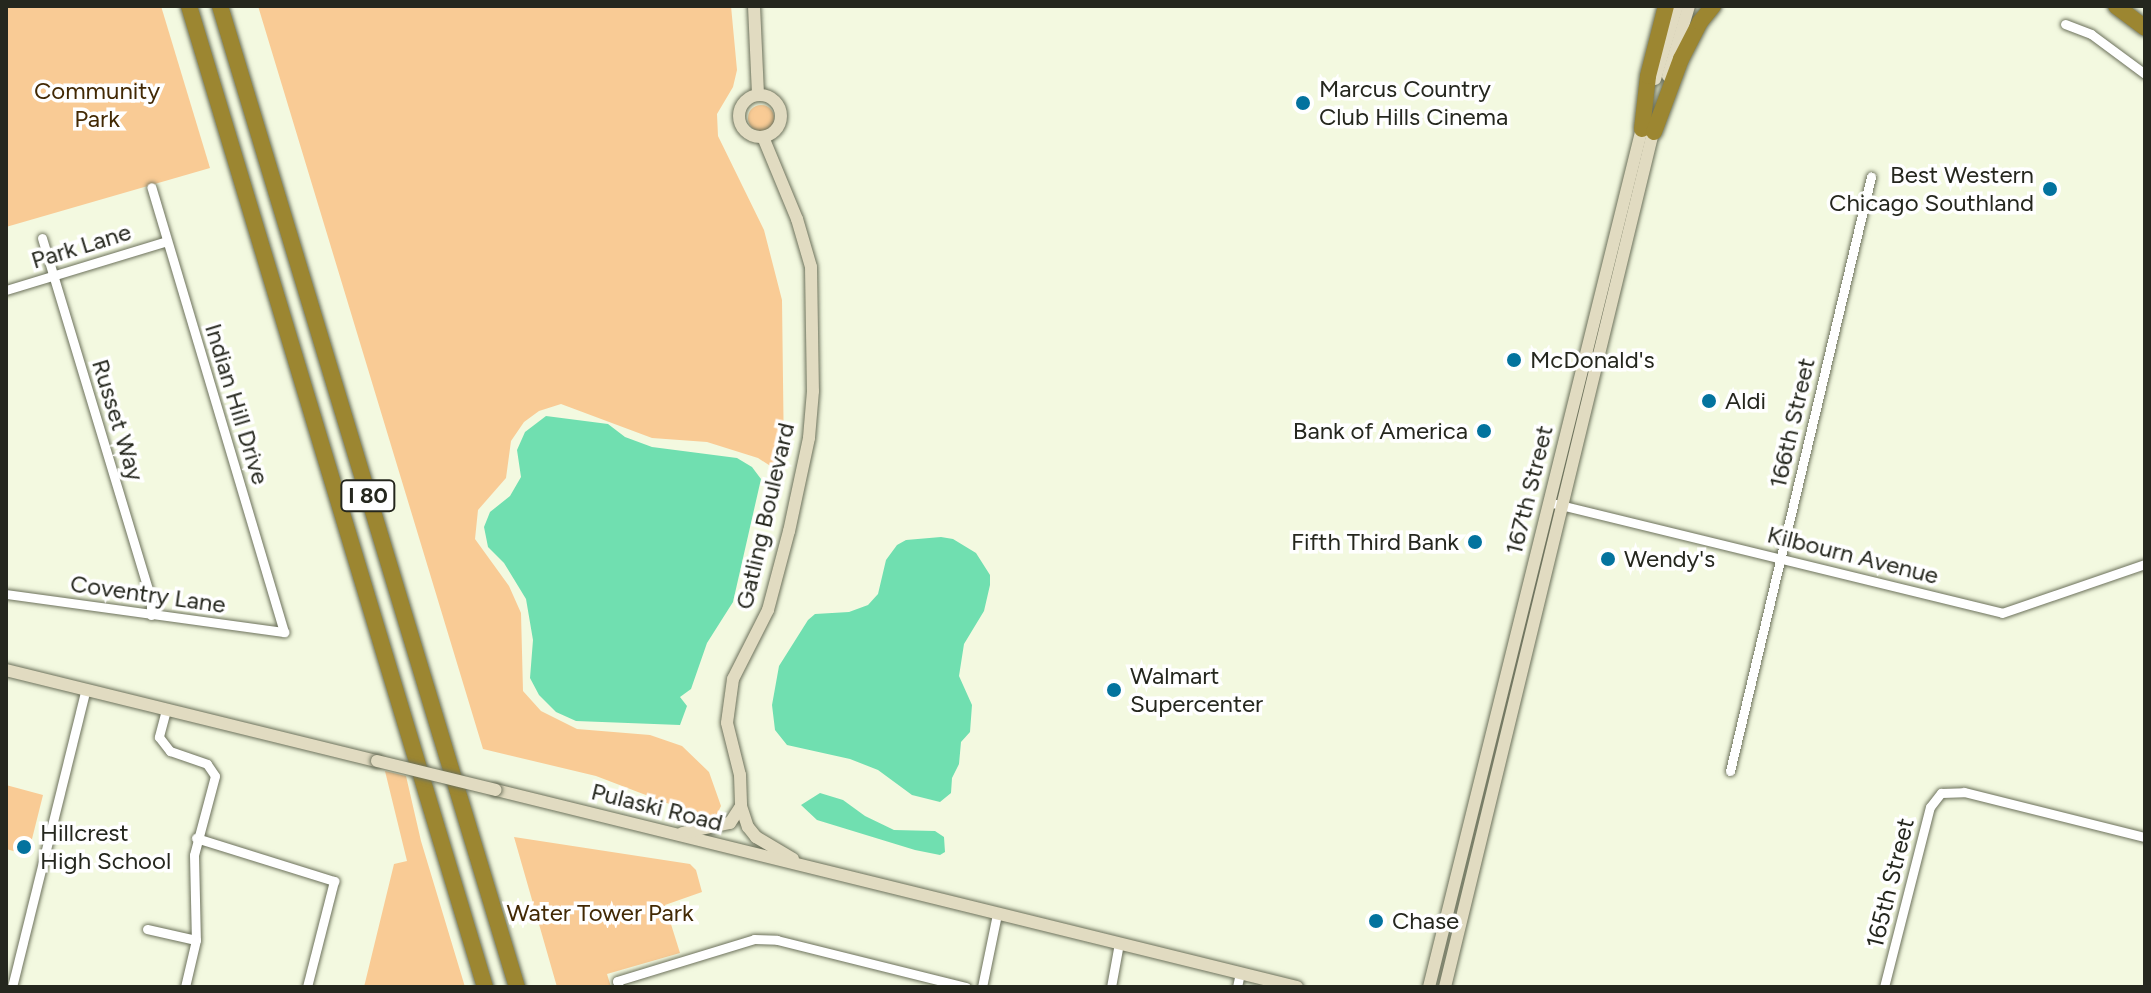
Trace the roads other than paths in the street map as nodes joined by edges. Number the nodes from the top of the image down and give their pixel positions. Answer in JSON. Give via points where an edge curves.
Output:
{"nodes":[{"id":1,"x":189,"y":6,"type":"edge"},
{"id":2,"x":220,"y":6,"type":"edge"},
{"id":3,"x":754,"y":6,"type":"edge"},
{"id":4,"x":1666,"y":6,"type":"edge"},
{"id":5,"x":1677,"y":6,"type":"edge"},
{"id":6,"x":1689,"y":6,"type":"edge"},
{"id":7,"x":1713,"y":6,"type":"edge"},
{"id":8,"x":2116,"y":6,"type":"edge"},
{"id":9,"x":2065,"y":24,"type":"dead end"},
{"id":10,"x":2145,"y":28,"type":"edge"},
{"id":11,"x":2145,"y":74,"type":"edge"},
{"id":12,"x":758,"y":94,"type":"junction"},
{"id":13,"x":1648,"y":131,"type":"junction"},
{"id":14,"x":763,"y":137,"type":"junction"},
{"id":15,"x":1871,"y":177,"type":"dead end"},
{"id":16,"x":151,"y":187,"type":"dead end"},
{"id":17,"x":42,"y":238,"type":"dead end"},
{"id":18,"x":167,"y":241,"type":"junction"},
{"id":19,"x":53,"y":275,"type":"junction"},
{"id":20,"x":6,"y":290,"type":"edge"},
{"id":21,"x":1548,"y":502,"type":"junction"},
{"id":22,"x":1564,"y":506,"type":"junction"},
{"id":23,"x":1781,"y":558,"type":"junction"},
{"id":24,"x":2145,"y":564,"type":"edge"},
{"id":25,"x":6,"y":594,"type":"edge"},
{"id":26,"x":151,"y":615,"type":"junction"},
{"id":27,"x":284,"y":632,"type":"joint"},
{"id":28,"x":6,"y":670,"type":"edge"},
{"id":29,"x":86,"y":689,"type":"junction"},
{"id":30,"x":166,"y":710,"type":"junction"},
{"id":31,"x":1730,"y":771,"type":"dead end"},
{"id":32,"x":741,"y":806,"type":"junction"},
{"id":33,"x":678,"y":834,"type":"junction"},
{"id":34,"x":2145,"y":837,"type":"edge"},
{"id":35,"x":196,"y":838,"type":"junction"},
{"id":36,"x":807,"y":867,"type":"junction"},
{"id":37,"x":997,"y":914,"type":"junction"},
{"id":38,"x":147,"y":929,"type":"dead end"},
{"id":39,"x":196,"y":940,"type":"junction"},
{"id":40,"x":1119,"y":943,"type":"junction"},
{"id":41,"x":1240,"y":973,"type":"junction"},
{"id":42,"x":618,"y":984,"type":"edge"},
{"id":43,"x":12,"y":987,"type":"edge"},
{"id":44,"x":185,"y":987,"type":"edge"},
{"id":45,"x":307,"y":987,"type":"edge"},
{"id":46,"x":485,"y":987,"type":"edge"},
{"id":47,"x":517,"y":987,"type":"edge"},
{"id":48,"x":966,"y":987,"type":"edge"},
{"id":49,"x":982,"y":987,"type":"edge"},
{"id":50,"x":1111,"y":987,"type":"edge"},
{"id":51,"x":1237,"y":987,"type":"edge"},
{"id":52,"x":1297,"y":987,"type":"edge"},
{"id":53,"x":1429,"y":987,"type":"edge"},
{"id":54,"x":1445,"y":987,"type":"edge"},
{"id":55,"x":1884,"y":987,"type":"edge"}],
"edges":[{"from":1,"to":46,"type":"highway","number":"I 80"},
{"from":2,"to":47,"type":"highway","number":"I 80"},
{"from":3,"to":12,"type":"main road"},
{"from":4,"to":13,"type":"highway","via":[[1648,76]]},
{"from":5,"to":13,"type":"main road","name":"167th Street"},
{"from":6,"to":13,"type":"main road","name":"167th Street"},
{"from":7,"to":13,"type":"highway","via":[[1700,22]]},
{"from":8,"to":10,"type":"highway"},
{"from":9,"to":11,"type":"street","via":[[2091,34]]},
{"from":12,"to":14,"type":"main road","via":[[774,101],[781,112],[775,131]]},
{"from":12,"to":14,"type":"main road","via":[[743,102],[738,116],[749,134]]},
{"from":13,"to":21,"type":"main road","name":"167th Street"},
{"from":13,"to":22,"type":"main road","name":"167th Street"},
{"from":14,"to":32,"type":"main road","name":"Gatling Boulevard","via":[[811,267],[813,391],[803,469],[768,610],[729,694],[728,737],[740,775]]},
{"from":15,"to":23,"type":"street","name":"166th Street"},
{"from":16,"to":18,"type":"street","name":"Indian Hill Drive"},
{"from":17,"to":19,"type":"street","name":"Russet Way"},
{"from":18,"to":19,"type":"street","name":"Park Lane"},
{"from":18,"to":27,"type":"street","name":"Indian Hill Drive"},
{"from":19,"to":20,"type":"street","name":"Park Lane"},
{"from":19,"to":26,"type":"street","name":"Russet Way","via":[[151,598]]},
{"from":21,"to":22,"type":"street","name":"Kilbourn Avenue"},
{"from":21,"to":53,"type":"main road","name":"167th Street"},
{"from":22,"to":23,"type":"street","name":"Kilbourn Avenue"},
{"from":22,"to":54,"type":"main road","name":"167th Street"},
{"from":23,"to":24,"type":"street","name":"Kilbourn Avenue","via":[[2002,613]]},
{"from":23,"to":31,"type":"street","name":"166th Street"},
{"from":25,"to":26,"type":"street","name":"Coventry Lane"},
{"from":26,"to":27,"type":"street","name":"Coventry Lane"},
{"from":28,"to":29,"type":"main road","name":"Pulaski Road"},
{"from":29,"to":30,"type":"main road","name":"Pulaski Road"},
{"from":29,"to":43,"type":"street"},
{"from":30,"to":33,"type":"main road","name":"Pulaski Road","bridge":true},
{"from":30,"to":35,"type":"street","via":[[159,737],[170,751],[207,764],[215,776]]},
{"from":32,"to":33,"type":"main road","via":[[730,823]]},
{"from":32,"to":36,"type":"main road","name":"Gatling Boulevard","via":[[756,837]]},
{"from":33,"to":36,"type":"main road","name":"Pulaski Road"},
{"from":34,"to":55,"type":"street","name":"165th Street","via":[[1964,792],[1941,793],[1930,807]]},
{"from":35,"to":39,"type":"street"},
{"from":35,"to":45,"type":"street","via":[[334,881]]},
{"from":36,"to":37,"type":"main road","name":"Pulaski Road"},
{"from":37,"to":40,"type":"main road","name":"Pulaski Road"},
{"from":37,"to":49,"type":"street"},
{"from":38,"to":39,"type":"street"},
{"from":39,"to":44,"type":"street"},
{"from":40,"to":41,"type":"main road","name":"Pulaski Road"},
{"from":40,"to":50,"type":"street"},
{"from":41,"to":51,"type":"street"},
{"from":41,"to":52,"type":"main road","name":"Pulaski Road"},
{"from":42,"to":48,"type":"street","via":[[754,939],[777,940]]}]}
